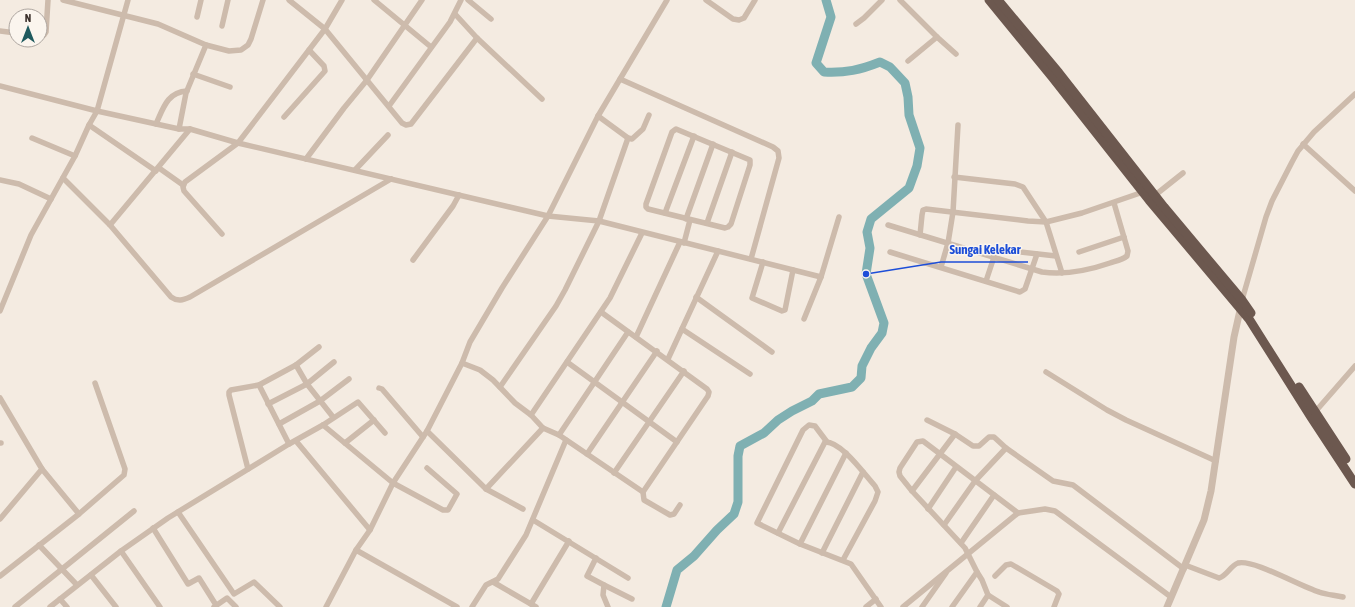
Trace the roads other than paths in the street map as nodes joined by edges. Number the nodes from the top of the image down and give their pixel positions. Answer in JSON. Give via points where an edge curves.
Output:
{"nodes":[{"id":1,"x":63,"y":0,"type":"edge"},
{"id":2,"x":128,"y":0,"type":"edge"},
{"id":3,"x":201,"y":0,"type":"edge"},
{"id":4,"x":228,"y":0,"type":"edge"},
{"id":5,"x":263,"y":0,"type":"edge"},
{"id":6,"x":289,"y":0,"type":"edge"},
{"id":7,"x":342,"y":0,"type":"edge"},
{"id":8,"x":374,"y":0,"type":"edge"},
{"id":9,"x":422,"y":0,"type":"edge"},
{"id":10,"x":461,"y":0,"type":"edge"},
{"id":11,"x":468,"y":0,"type":"edge"},
{"id":12,"x":668,"y":0,"type":"edge"},
{"id":13,"x":706,"y":0,"type":"edge"},
{"id":14,"x":755,"y":0,"type":"edge"},
{"id":15,"x":882,"y":0,"type":"edge"},
{"id":16,"x":900,"y":0,"type":"edge"},
{"id":17,"x":989,"y":0,"type":"edge"},
{"id":18,"x":998,"y":0,"type":"edge"},
{"id":19,"x":455,"y":14,"type":"junction"},
{"id":20,"x":124,"y":16,"type":"junction"},
{"id":21,"x":197,"y":17,"type":"dead end"},
{"id":22,"x":491,"y":19,"type":"dead end"},
{"id":23,"x":856,"y":24,"type":"dead end"},
{"id":24,"x":222,"y":26,"type":"dead end"},
{"id":25,"x":406,"y":26,"type":"junction"},
{"id":26,"x":325,"y":29,"type":"junction"},
{"id":27,"x":937,"y":37,"type":"junction"},
{"id":28,"x":476,"y":38,"type":"junction"},
{"id":29,"x":206,"y":44,"type":"junction"},
{"id":30,"x":431,"y":47,"type":"junction"},
{"id":31,"x":309,"y":50,"type":"junction"},
{"id":32,"x":956,"y":54,"type":"dead end"},
{"id":33,"x":908,"y":61,"type":"dead end"},
{"id":34,"x":193,"y":74,"type":"junction"},
{"id":35,"x":620,"y":79,"type":"junction"},
{"id":36,"x":367,"y":80,"type":"junction"},
{"id":37,"x":0,"y":86,"type":"edge"},
{"id":38,"x":230,"y":88,"type":"dead end"},
{"id":39,"x":187,"y":91,"type":"junction"},
{"id":40,"x":1355,"y":94,"type":"edge"},
{"id":41,"x":542,"y":99,"type":"dead end"},
{"id":42,"x":389,"y":106,"type":"junction"},
{"id":43,"x":97,"y":111,"type":"junction"},
{"id":44,"x":649,"y":115,"type":"dead end"},
{"id":45,"x":284,"y":116,"type":"dead end"},
{"id":46,"x":598,"y":116,"type":"junction"},
{"id":47,"x":1090,"y":118,"type":"junction"},
{"id":48,"x":156,"y":124,"type":"junction"},
{"id":49,"x":89,"y":125,"type":"junction"},
{"id":50,"x":958,"y":125,"type":"dead end"},
{"id":51,"x":179,"y":129,"type":"junction"},
{"id":52,"x":190,"y":129,"type":"junction"},
{"id":53,"x":388,"y":135,"type":"dead end"},
{"id":54,"x":694,"y":136,"type":"junction"},
{"id":55,"x":32,"y":138,"type":"dead end"},
{"id":56,"x":628,"y":138,"type":"junction"},
{"id":57,"x":238,"y":143,"type":"junction"},
{"id":58,"x":713,"y":144,"type":"junction"},
{"id":59,"x":1304,"y":144,"type":"junction"},
{"id":60,"x":732,"y":152,"type":"junction"},
{"id":61,"x":75,"y":156,"type":"junction"},
{"id":62,"x":306,"y":159,"type":"junction"},
{"id":63,"x":157,"y":170,"type":"junction"},
{"id":64,"x":356,"y":170,"type":"junction"},
{"id":65,"x":1183,"y":173,"type":"dead end"},
{"id":66,"x":954,"y":177,"type":"junction"},
{"id":67,"x":63,"y":178,"type":"junction"},
{"id":68,"x":391,"y":179,"type":"junction"},
{"id":69,"x":0,"y":180,"type":"edge"},
{"id":70,"x":183,"y":185,"type":"junction"},
{"id":71,"x":1355,"y":191,"type":"edge"},
{"id":72,"x":1149,"y":194,"type":"junction"},
{"id":73,"x":459,"y":195,"type":"junction"},
{"id":74,"x":51,"y":199,"type":"junction"},
{"id":75,"x":1114,"y":203,"type":"junction"},
{"id":76,"x":953,"y":212,"type":"junction"},
{"id":77,"x":665,"y":214,"type":"junction"},
{"id":78,"x":548,"y":216,"type":"junction"},
{"id":79,"x":840,"y":217,"type":"dead end"},
{"id":80,"x":688,"y":219,"type":"junction"},
{"id":81,"x":599,"y":221,"type":"junction"},
{"id":82,"x":1046,"y":222,"type":"junction"},
{"id":83,"x":707,"y":224,"type":"junction"},
{"id":84,"x":110,"y":225,"type":"junction"},
{"id":85,"x":888,"y":225,"type":"dead end"},
{"id":86,"x":642,"y":233,"type":"junction"},
{"id":87,"x":222,"y":234,"type":"dead end"},
{"id":88,"x":920,"y":236,"type":"junction"},
{"id":89,"x":1124,"y":236,"type":"junction"},
{"id":90,"x":682,"y":242,"type":"junction"},
{"id":91,"x":948,"y":243,"type":"junction"},
{"id":92,"x":718,"y":251,"type":"junction"},
{"id":93,"x":977,"y":251,"type":"junction"},
{"id":94,"x":890,"y":252,"type":"dead end"},
{"id":95,"x":1079,"y":252,"type":"dead end"},
{"id":96,"x":1037,"y":254,"type":"junction"},
{"id":97,"x":1056,"y":256,"type":"junction"},
{"id":98,"x":994,"y":257,"type":"junction"},
{"id":99,"x":751,"y":259,"type":"junction"},
{"id":100,"x":413,"y":260,"type":"dead end"},
{"id":101,"x":763,"y":262,"type":"junction"},
{"id":102,"x":941,"y":267,"type":"junction"},
{"id":103,"x":1032,"y":269,"type":"junction"},
{"id":104,"x":793,"y":270,"type":"junction"},
{"id":105,"x":1062,"y":273,"type":"junction"},
{"id":106,"x":821,"y":277,"type":"junction"},
{"id":107,"x":986,"y":281,"type":"junction"},
{"id":108,"x":696,"y":297,"type":"junction"},
{"id":109,"x":1241,"y":304,"type":"junction"},
{"id":110,"x":0,"y":311,"type":"edge"},
{"id":111,"x":601,"y":312,"type":"junction"},
{"id":112,"x":804,"y":319,"type":"dead end"},
{"id":113,"x":682,"y":329,"type":"junction"},
{"id":114,"x":628,"y":332,"type":"junction"},
{"id":115,"x":636,"y":336,"type":"junction"},
{"id":116,"x":319,"y":347,"type":"dead end"},
{"id":117,"x":657,"y":351,"type":"junction"},
{"id":118,"x":772,"y":352,"type":"dead end"},
{"id":119,"x":668,"y":359,"type":"junction"},
{"id":120,"x":334,"y":362,"type":"dead end"},
{"id":121,"x":567,"y":362,"type":"junction"},
{"id":122,"x":462,"y":363,"type":"junction"},
{"id":123,"x":296,"y":365,"type":"junction"},
{"id":124,"x":1355,"y":366,"type":"edge"},
{"id":125,"x":684,"y":371,"type":"junction"},
{"id":126,"x":1046,"y":372,"type":"dead end"},
{"id":127,"x":750,"y":374,"type":"dead end"},
{"id":128,"x":349,"y":379,"type":"dead end"},
{"id":129,"x":593,"y":382,"type":"junction"},
{"id":130,"x":95,"y":383,"type":"dead end"},
{"id":131,"x":307,"y":384,"type":"junction"},
{"id":132,"x":259,"y":385,"type":"junction"},
{"id":133,"x":500,"y":387,"type":"junction"},
{"id":134,"x":379,"y":388,"type":"dead end"},
{"id":135,"x":0,"y":398,"type":"edge"},
{"id":136,"x":320,"y":401,"type":"junction"},
{"id":137,"x":622,"y":403,"type":"junction"},
{"id":138,"x":268,"y":404,"type":"junction"},
{"id":139,"x":1313,"y":414,"type":"junction"},
{"id":140,"x":531,"y":415,"type":"junction"},
{"id":141,"x":333,"y":418,"type":"junction"},
{"id":142,"x":374,"y":420,"type":"junction"},
{"id":143,"x":927,"y":420,"type":"dead end"},
{"id":144,"x":649,"y":422,"type":"junction"},
{"id":145,"x":279,"y":424,"type":"junction"},
{"id":146,"x":323,"y":425,"type":"junction"},
{"id":147,"x":543,"y":428,"type":"junction"},
{"id":148,"x":427,"y":431,"type":"junction"},
{"id":149,"x":385,"y":433,"type":"dead end"},
{"id":150,"x":955,"y":434,"type":"junction"},
{"id":151,"x":559,"y":435,"type":"junction"},
{"id":152,"x":423,"y":437,"type":"junction"},
{"id":153,"x":566,"y":440,"type":"junction"},
{"id":154,"x":296,"y":441,"type":"junction"},
{"id":155,"x":677,"y":442,"type":"junction"},
{"id":156,"x":827,"y":442,"type":"junction"},
{"id":157,"x":345,"y":443,"type":"junction"},
{"id":158,"x":288,"y":444,"type":"junction"},
{"id":159,"x":1006,"y":448,"type":"junction"},
{"id":160,"x":846,"y":453,"type":"junction"},
{"id":161,"x":939,"y":453,"type":"junction"},
{"id":162,"x":587,"y":454,"type":"junction"},
{"id":163,"x":1216,"y":461,"type":"junction"},
{"id":164,"x":956,"y":467,"type":"junction"},
{"id":165,"x":427,"y":468,"type":"dead end"},
{"id":166,"x":42,"y":469,"type":"junction"},
{"id":167,"x":248,"y":469,"type":"junction"},
{"id":168,"x":863,"y":472,"type":"junction"},
{"id":169,"x":614,"y":473,"type":"junction"},
{"id":170,"x":1355,"y":474,"type":"edge"},
{"id":171,"x":975,"y":481,"type":"junction"},
{"id":172,"x":393,"y":483,"type":"junction"},
{"id":173,"x":1355,"y":484,"type":"edge"},
{"id":174,"x":486,"y":489,"type":"junction"},
{"id":175,"x":912,"y":491,"type":"junction"},
{"id":176,"x":643,"y":492,"type":"junction"},
{"id":177,"x":994,"y":495,"type":"junction"},
{"id":178,"x":680,"y":505,"type":"dead end"},
{"id":179,"x":928,"y":508,"type":"junction"},
{"id":180,"x":523,"y":509,"type":"dead end"},
{"id":181,"x":134,"y":511,"type":"dead end"},
{"id":182,"x":178,"y":512,"type":"junction"},
{"id":183,"x":1018,"y":513,"type":"junction"},
{"id":184,"x":79,"y":514,"type":"junction"},
{"id":185,"x":0,"y":518,"type":"edge"},
{"id":186,"x":533,"y":520,"type":"junction"},
{"id":187,"x":944,"y":525,"type":"junction"},
{"id":188,"x":153,"y":528,"type":"junction"},
{"id":189,"x":370,"y":530,"type":"junction"},
{"id":190,"x":778,"y":534,"type":"junction"},
{"id":191,"x":569,"y":541,"type":"junction"},
{"id":192,"x":961,"y":543,"type":"junction"},
{"id":193,"x":800,"y":544,"type":"junction"},
{"id":194,"x":39,"y":545,"type":"junction"},
{"id":195,"x":356,"y":550,"type":"junction"},
{"id":196,"x":121,"y":551,"type":"junction"},
{"id":197,"x":822,"y":553,"type":"junction"},
{"id":198,"x":969,"y":553,"type":"junction"},
{"id":199,"x":596,"y":558,"type":"junction"},
{"id":200,"x":843,"y":560,"type":"junction"},
{"id":201,"x":951,"y":567,"type":"junction"},
{"id":202,"x":1185,"y":567,"type":"junction"},
{"id":203,"x":62,"y":570,"type":"junction"},
{"id":204,"x":977,"y":572,"type":"junction"},
{"id":205,"x":90,"y":575,"type":"junction"},
{"id":206,"x":0,"y":576,"type":"edge"},
{"id":207,"x":995,"y":576,"type":"dead end"},
{"id":208,"x":628,"y":578,"type":"dead end"},
{"id":209,"x":493,"y":582,"type":"junction"},
{"id":210,"x":604,"y":585,"type":"junction"},
{"id":211,"x":77,"y":586,"type":"junction"},
{"id":212,"x":234,"y":594,"type":"junction"},
{"id":213,"x":988,"y":595,"type":"junction"},
{"id":214,"x":1171,"y":597,"type":"junction"},
{"id":215,"x":1343,"y":597,"type":"dead end"},
{"id":216,"x":227,"y":598,"type":"junction"},
{"id":217,"x":60,"y":599,"type":"junction"},
{"id":218,"x":632,"y":599,"type":"dead end"},
{"id":219,"x":876,"y":599,"type":"junction"},
{"id":220,"x":215,"y":606,"type":"edge"},
{"id":221,"x":533,"y":606,"type":"edge"},
{"id":222,"x":15,"y":607,"type":"edge"},
{"id":223,"x":50,"y":607,"type":"edge"},
{"id":224,"x":67,"y":607,"type":"edge"},
{"id":225,"x":116,"y":607,"type":"edge"},
{"id":226,"x":160,"y":607,"type":"edge"},
{"id":227,"x":236,"y":607,"type":"edge"},
{"id":228,"x":280,"y":607,"type":"edge"},
{"id":229,"x":326,"y":607,"type":"edge"},
{"id":230,"x":457,"y":607,"type":"edge"},
{"id":231,"x":472,"y":607,"type":"edge"},
{"id":232,"x":608,"y":607,"type":"edge"},
{"id":233,"x":866,"y":607,"type":"edge"},
{"id":234,"x":881,"y":607,"type":"edge"},
{"id":235,"x":903,"y":607,"type":"edge"},
{"id":236,"x":922,"y":607,"type":"edge"},
{"id":237,"x":952,"y":607,"type":"edge"},
{"id":238,"x":980,"y":607,"type":"edge"},
{"id":239,"x":1007,"y":607,"type":"edge"},
{"id":240,"x":1054,"y":607,"type":"edge"},
{"id":241,"x":1167,"y":607,"type":"edge"}],
"edges":[{"from":1,"to":20,"type":"street"},
{"from":2,"to":20,"type":"street"},
{"from":3,"to":21,"type":"street"},
{"from":4,"to":24,"type":"street"},
{"from":5,"to":29,"type":"street","via":[[251,39],[244,49],[232,52]]},
{"from":6,"to":26,"type":"street"},
{"from":7,"to":26,"type":"street"},
{"from":8,"to":25,"type":"street"},
{"from":9,"to":25,"type":"street"},
{"from":10,"to":19,"type":"street"},
{"from":11,"to":22,"type":"street"},
{"from":12,"to":35,"type":"street"},
{"from":13,"to":14,"type":"street","via":[[739,20],[744,18]]},
{"from":15,"to":23,"type":"street"},
{"from":16,"to":27,"type":"street"},
{"from":17,"to":47,"type":"highway"},
{"from":18,"to":47,"type":"highway"},
{"from":19,"to":28,"type":"street"},
{"from":19,"to":30,"type":"street"},
{"from":20,"to":29,"type":"street","via":[[158,24]]},
{"from":20,"to":43,"type":"street"},
{"from":25,"to":30,"type":"street"},
{"from":25,"to":36,"type":"street"},
{"from":26,"to":31,"type":"street"},
{"from":26,"to":36,"type":"street"},
{"from":27,"to":32,"type":"street"},
{"from":27,"to":33,"type":"street"},
{"from":28,"to":41,"type":"street"},
{"from":28,"to":42,"type":"street","via":[[411,124],[402,123]]},
{"from":29,"to":34,"type":"street"},
{"from":30,"to":42,"type":"street"},
{"from":31,"to":45,"type":"street","via":[[324,66],[325,71]]},
{"from":31,"to":57,"type":"street"},
{"from":34,"to":38,"type":"street"},
{"from":34,"to":39,"type":"street"},
{"from":35,"to":46,"type":"street"},
{"from":35,"to":99,"type":"street","via":[[778,151],[780,158]]},
{"from":36,"to":42,"type":"street"},
{"from":36,"to":62,"type":"street"},
{"from":37,"to":43,"type":"street"},
{"from":39,"to":48,"type":"street","via":[[165,103]]},
{"from":39,"to":51,"type":"street"},
{"from":40,"to":59,"type":"street"},
{"from":43,"to":48,"type":"street"},
{"from":43,"to":49,"type":"street"},
{"from":44,"to":56,"type":"street","via":[[641,132],[634,138]]},
{"from":46,"to":56,"type":"street"},
{"from":46,"to":78,"type":"street"},
{"from":47,"to":72,"type":"highway"},
{"from":48,"to":51,"type":"street"},
{"from":49,"to":61,"type":"street"},
{"from":49,"to":63,"type":"street"},
{"from":50,"to":66,"type":"street"},
{"from":51,"to":52,"type":"street"},
{"from":52,"to":57,"type":"street"},
{"from":52,"to":63,"type":"street"},
{"from":53,"to":64,"type":"street"},
{"from":54,"to":58,"type":"street"},
{"from":54,"to":77,"type":"street"},
{"from":54,"to":77,"type":"street","via":[[677,129],[672,132],[646,205],[648,209]]},
{"from":55,"to":61,"type":"street"},
{"from":56,"to":81,"type":"street"},
{"from":57,"to":62,"type":"street"},
{"from":57,"to":70,"type":"street"},
{"from":58,"to":60,"type":"street"},
{"from":58,"to":80,"type":"street"},
{"from":59,"to":71,"type":"street"},
{"from":59,"to":109,"type":"street","via":[[1269,208]]},
{"from":60,"to":83,"type":"street"},
{"from":60,"to":83,"type":"street","via":[[749,159],[751,163],[730,227]]},
{"from":61,"to":67,"type":"street"},
{"from":62,"to":64,"type":"street"},
{"from":63,"to":70,"type":"street"},
{"from":63,"to":84,"type":"street"},
{"from":64,"to":68,"type":"street"},
{"from":65,"to":72,"type":"street"},
{"from":66,"to":76,"type":"street"},
{"from":66,"to":82,"type":"street","via":[[1021,185]]},
{"from":67,"to":74,"type":"street"},
{"from":67,"to":84,"type":"street"},
{"from":68,"to":73,"type":"street"},
{"from":68,"to":84,"type":"street","via":[[181,300],[171,297]]},
{"from":69,"to":74,"type":"street","via":[[19,184]]},
{"from":70,"to":87,"type":"street","via":[[184,191]]},
{"from":72,"to":75,"type":"street"},
{"from":72,"to":109,"type":"highway"},
{"from":73,"to":78,"type":"street"},
{"from":73,"to":100,"type":"street"},
{"from":74,"to":110,"type":"street","via":[[31,235]]},
{"from":75,"to":82,"type":"street"},
{"from":75,"to":89,"type":"street"},
{"from":76,"to":82,"type":"street"},
{"from":76,"to":88,"type":"street","via":[[924,210]]},
{"from":76,"to":91,"type":"street"},
{"from":77,"to":80,"type":"street"},
{"from":78,"to":81,"type":"street"},
{"from":78,"to":122,"type":"street","via":[[470,342]]},
{"from":79,"to":106,"type":"street"},
{"from":80,"to":83,"type":"street"},
{"from":80,"to":90,"type":"street"},
{"from":81,"to":86,"type":"street"},
{"from":81,"to":133,"type":"street","via":[[560,298]]},
{"from":82,"to":97,"type":"street"},
{"from":85,"to":88,"type":"street"},
{"from":86,"to":90,"type":"street"},
{"from":86,"to":111,"type":"street"},
{"from":88,"to":91,"type":"street"},
{"from":89,"to":95,"type":"street"},
{"from":89,"to":105,"type":"street","via":[[1128,251],[1126,258],[1086,270]]},
{"from":90,"to":92,"type":"street"},
{"from":90,"to":115,"type":"street"},
{"from":91,"to":93,"type":"street"},
{"from":91,"to":102,"type":"street"},
{"from":92,"to":99,"type":"street"},
{"from":92,"to":108,"type":"street"},
{"from":93,"to":96,"type":"street","via":[[994,249]]},
{"from":93,"to":98,"type":"street"},
{"from":94,"to":102,"type":"street"},
{"from":96,"to":97,"type":"street"},
{"from":96,"to":103,"type":"street"},
{"from":97,"to":105,"type":"street"},
{"from":98,"to":103,"type":"street"},
{"from":98,"to":107,"type":"street"},
{"from":99,"to":101,"type":"street"},
{"from":101,"to":104,"type":"street"},
{"from":101,"to":104,"type":"street","via":[[752,298],[782,310]]},
{"from":102,"to":107,"type":"street"},
{"from":103,"to":105,"type":"street"},
{"from":103,"to":107,"type":"street","via":[[1022,292]]},
{"from":104,"to":106,"type":"street"},
{"from":106,"to":112,"type":"street"},
{"from":108,"to":113,"type":"street"},
{"from":108,"to":118,"type":"street"},
{"from":109,"to":139,"type":"highway"},
{"from":109,"to":163,"type":"street"},
{"from":111,"to":114,"type":"street"},
{"from":111,"to":121,"type":"street"},
{"from":113,"to":119,"type":"street"},
{"from":113,"to":127,"type":"street"},
{"from":114,"to":115,"type":"street"},
{"from":114,"to":129,"type":"street"},
{"from":115,"to":117,"type":"street"},
{"from":116,"to":123,"type":"street"},
{"from":117,"to":119,"type":"street"},
{"from":117,"to":137,"type":"street"},
{"from":119,"to":125,"type":"street"},
{"from":120,"to":131,"type":"street"},
{"from":121,"to":129,"type":"street"},
{"from":121,"to":140,"type":"street"},
{"from":122,"to":133,"type":"street","via":[[483,372]]},
{"from":122,"to":148,"type":"street"},
{"from":123,"to":131,"type":"street"},
{"from":123,"to":132,"type":"street"},
{"from":124,"to":139,"type":"street"},
{"from":125,"to":144,"type":"street"},
{"from":125,"to":155,"type":"street","via":[[708,389],[709,394]]},
{"from":126,"to":163,"type":"street","via":[[1120,417]]},
{"from":128,"to":136,"type":"street"},
{"from":129,"to":137,"type":"street"},
{"from":129,"to":151,"type":"street"},
{"from":130,"to":184,"type":"street","via":[[125,473]]},
{"from":131,"to":136,"type":"street"},
{"from":131,"to":138,"type":"street"},
{"from":132,"to":138,"type":"street"},
{"from":132,"to":167,"type":"street","via":[[232,390],[229,393]]},
{"from":133,"to":140,"type":"street"},
{"from":134,"to":152,"type":"street"},
{"from":135,"to":166,"type":"street"},
{"from":136,"to":141,"type":"street"},
{"from":136,"to":145,"type":"street"},
{"from":137,"to":144,"type":"street"},
{"from":137,"to":162,"type":"street"},
{"from":138,"to":145,"type":"street"},
{"from":139,"to":170,"type":"highway"},
{"from":139,"to":173,"type":"highway"},
{"from":140,"to":147,"type":"street"},
{"from":141,"to":142,"type":"street","via":[[358,402]]},
{"from":141,"to":146,"type":"street"},
{"from":142,"to":149,"type":"street"},
{"from":142,"to":157,"type":"street"},
{"from":143,"to":150,"type":"street"},
{"from":144,"to":155,"type":"street"},
{"from":144,"to":169,"type":"street"},
{"from":145,"to":158,"type":"street"},
{"from":146,"to":154,"type":"street"},
{"from":146,"to":157,"type":"street"},
{"from":147,"to":151,"type":"street"},
{"from":147,"to":174,"type":"street"},
{"from":148,"to":152,"type":"street"},
{"from":148,"to":174,"type":"street"},
{"from":150,"to":159,"type":"street","via":[[976,447],[992,436]]},
{"from":150,"to":161,"type":"street"},
{"from":151,"to":153,"type":"street"},
{"from":152,"to":172,"type":"street"},
{"from":153,"to":162,"type":"street"},
{"from":153,"to":186,"type":"street"},
{"from":154,"to":158,"type":"street"},
{"from":154,"to":189,"type":"street"},
{"from":155,"to":176,"type":"street"},
{"from":156,"to":160,"type":"street"},
{"from":156,"to":190,"type":"street"},
{"from":156,"to":190,"type":"street","via":[[816,426],[809,425],[803,430],[757,523]]},
{"from":157,"to":172,"type":"street"},
{"from":158,"to":167,"type":"street"},
{"from":159,"to":171,"type":"street"},
{"from":159,"to":202,"type":"street","via":[[1053,481],[1073,485]]},
{"from":160,"to":168,"type":"street"},
{"from":160,"to":193,"type":"street"},
{"from":161,"to":164,"type":"street"},
{"from":161,"to":175,"type":"street"},
{"from":161,"to":175,"type":"street","via":[[923,441],[917,442],[899,472]]},
{"from":162,"to":169,"type":"street"},
{"from":163,"to":202,"type":"street","via":[[1204,520]]},
{"from":164,"to":171,"type":"street"},
{"from":164,"to":179,"type":"street"},
{"from":165,"to":172,"type":"street","via":[[457,494],[448,510],[443,510]]},
{"from":166,"to":184,"type":"street"},
{"from":166,"to":185,"type":"street"},
{"from":167,"to":182,"type":"street"},
{"from":168,"to":197,"type":"street"},
{"from":168,"to":200,"type":"street","via":[[877,489],[878,495]]},
{"from":169,"to":176,"type":"street"},
{"from":171,"to":177,"type":"street"},
{"from":171,"to":187,"type":"street"},
{"from":172,"to":189,"type":"street"},
{"from":174,"to":180,"type":"street"},
{"from":175,"to":179,"type":"street"},
{"from":176,"to":178,"type":"street","via":[[644,500],[670,515],[674,514]]},
{"from":177,"to":183,"type":"street"},
{"from":177,"to":192,"type":"street"},
{"from":179,"to":187,"type":"street"},
{"from":181,"to":203,"type":"street"},
{"from":182,"to":188,"type":"street"},
{"from":182,"to":212,"type":"street"},
{"from":183,"to":198,"type":"street"},
{"from":183,"to":214,"type":"street","via":[[1045,510],[1055,512]]},
{"from":184,"to":194,"type":"street"},
{"from":186,"to":191,"type":"street"},
{"from":186,"to":209,"type":"street","via":[[521,544],[498,579]]},
{"from":187,"to":192,"type":"street"},
{"from":188,"to":196,"type":"street"},
{"from":188,"to":220,"type":"street","via":[[188,584],[199,578]]},
{"from":189,"to":195,"type":"street"},
{"from":190,"to":193,"type":"street"},
{"from":191,"to":199,"type":"street"},
{"from":191,"to":221,"type":"street"},
{"from":192,"to":198,"type":"street"},
{"from":193,"to":197,"type":"street"},
{"from":194,"to":203,"type":"street"},
{"from":194,"to":206,"type":"street"},
{"from":195,"to":229,"type":"street"},
{"from":195,"to":230,"type":"street"},
{"from":196,"to":205,"type":"street"},
{"from":196,"to":226,"type":"street"},
{"from":197,"to":200,"type":"street"},
{"from":198,"to":201,"type":"street"},
{"from":198,"to":204,"type":"street"},
{"from":199,"to":208,"type":"street"},
{"from":199,"to":210,"type":"street","via":[[587,576]]},
{"from":200,"to":219,"type":"street","via":[[854,567]]},
{"from":201,"to":235,"type":"street"},
{"from":201,"to":236,"type":"street"},
{"from":202,"to":214,"type":"street"},
{"from":202,"to":215,"type":"street","via":[[1219,578],[1236,564],[1244,563],[1318,592]]},
{"from":203,"to":211,"type":"street"},
{"from":203,"to":222,"type":"street"},
{"from":204,"to":213,"type":"street"},
{"from":204,"to":237,"type":"street"},
{"from":205,"to":211,"type":"street"},
{"from":205,"to":225,"type":"street"},
{"from":207,"to":240,"type":"street","via":[[1006,564],[1011,564],[1056,590],[1059,594]]},
{"from":209,"to":221,"type":"street"},
{"from":209,"to":231,"type":"street","via":[[486,585]]},
{"from":210,"to":218,"type":"street"},
{"from":210,"to":232,"type":"street","via":[[603,595]]},
{"from":211,"to":217,"type":"street"},
{"from":212,"to":216,"type":"street"},
{"from":212,"to":228,"type":"street","via":[[254,582]]},
{"from":213,"to":238,"type":"street"},
{"from":213,"to":239,"type":"street"},
{"from":214,"to":241,"type":"street"},
{"from":216,"to":220,"type":"street"},
{"from":216,"to":227,"type":"street"},
{"from":217,"to":223,"type":"street"},
{"from":217,"to":224,"type":"street"},
{"from":219,"to":233,"type":"street"},
{"from":219,"to":234,"type":"street"}]}
